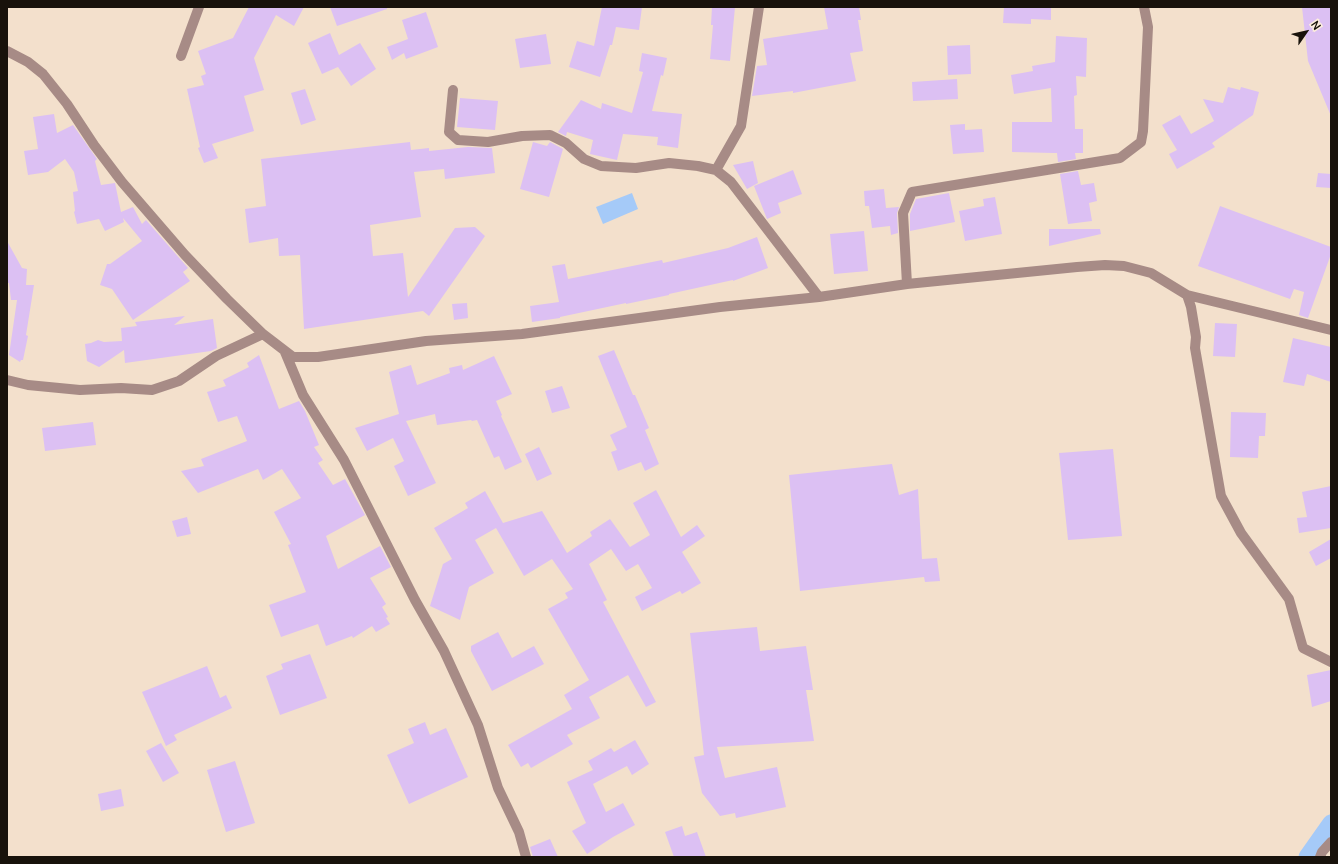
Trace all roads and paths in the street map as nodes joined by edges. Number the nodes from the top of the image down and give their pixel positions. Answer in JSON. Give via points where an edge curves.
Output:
{"nodes":[{"id":1,"x":199,"y":7,"type":"edge"},
{"id":2,"x":759,"y":7,"type":"edge"},
{"id":3,"x":1144,"y":7,"type":"edge"},
{"id":4,"x":7,"y":51,"type":"edge"},
{"id":5,"x":181,"y":56,"type":"dead end"},
{"id":6,"x":453,"y":90,"type":"dead end"},
{"id":7,"x":716,"y":170,"type":"junction"},
{"id":8,"x":907,"y":284,"type":"junction"},
{"id":9,"x":1187,"y":296,"type":"junction"},
{"id":10,"x":819,"y":297,"type":"junction"},
{"id":11,"x":1331,"y":330,"type":"edge"},
{"id":12,"x":263,"y":334,"type":"junction"},
{"id":13,"x":285,"y":352,"type":"junction"},
{"id":14,"x":7,"y":380,"type":"edge"},
{"id":15,"x":1331,"y":662,"type":"edge"},
{"id":16,"x":1331,"y":842,"type":"edge"},
{"id":17,"x":526,"y":857,"type":"edge"},
{"id":18,"x":1320,"y":857,"type":"edge"}],
"edges":[{"from":1,"to":5,"type":"street"},
{"from":2,"to":7,"type":"street","via":[[741,126]]},
{"from":3,"to":8,"type":"street","via":[[1148,27],[1143,131],[1140,142],[1120,158],[912,192],[904,213]]},
{"from":4,"to":12,"type":"street","via":[[28,62],[43,74],[122,182],[185,255]]},
{"from":6,"to":7,"type":"street","via":[[449,132],[458,140],[488,142],[522,136],[550,135],[566,143],[584,159],[601,166],[636,168],[669,163]]},
{"from":7,"to":10,"type":"street","via":[[731,182]]},
{"from":8,"to":9,"type":"street","via":[[1105,265],[1124,266],[1152,273]]},
{"from":8,"to":10,"type":"street"},
{"from":9,"to":11,"type":"street"},
{"from":9,"to":15,"type":"street","via":[[1191,307],[1196,337],[1195,348],[1221,496],[1241,533],[1290,599],[1303,648]]},
{"from":10,"to":13,"type":"street","via":[[720,306],[522,334],[426,340],[318,357],[293,357]]},
{"from":12,"to":13,"type":"street"},
{"from":12,"to":14,"type":"street","via":[[216,356],[179,381],[152,390],[80,390],[28,385]]},
{"from":13,"to":17,"type":"street","via":[[304,395],[344,460],[415,600],[444,651],[478,725],[498,788],[519,832]]},
{"from":16,"to":18,"type":"street"}]}
